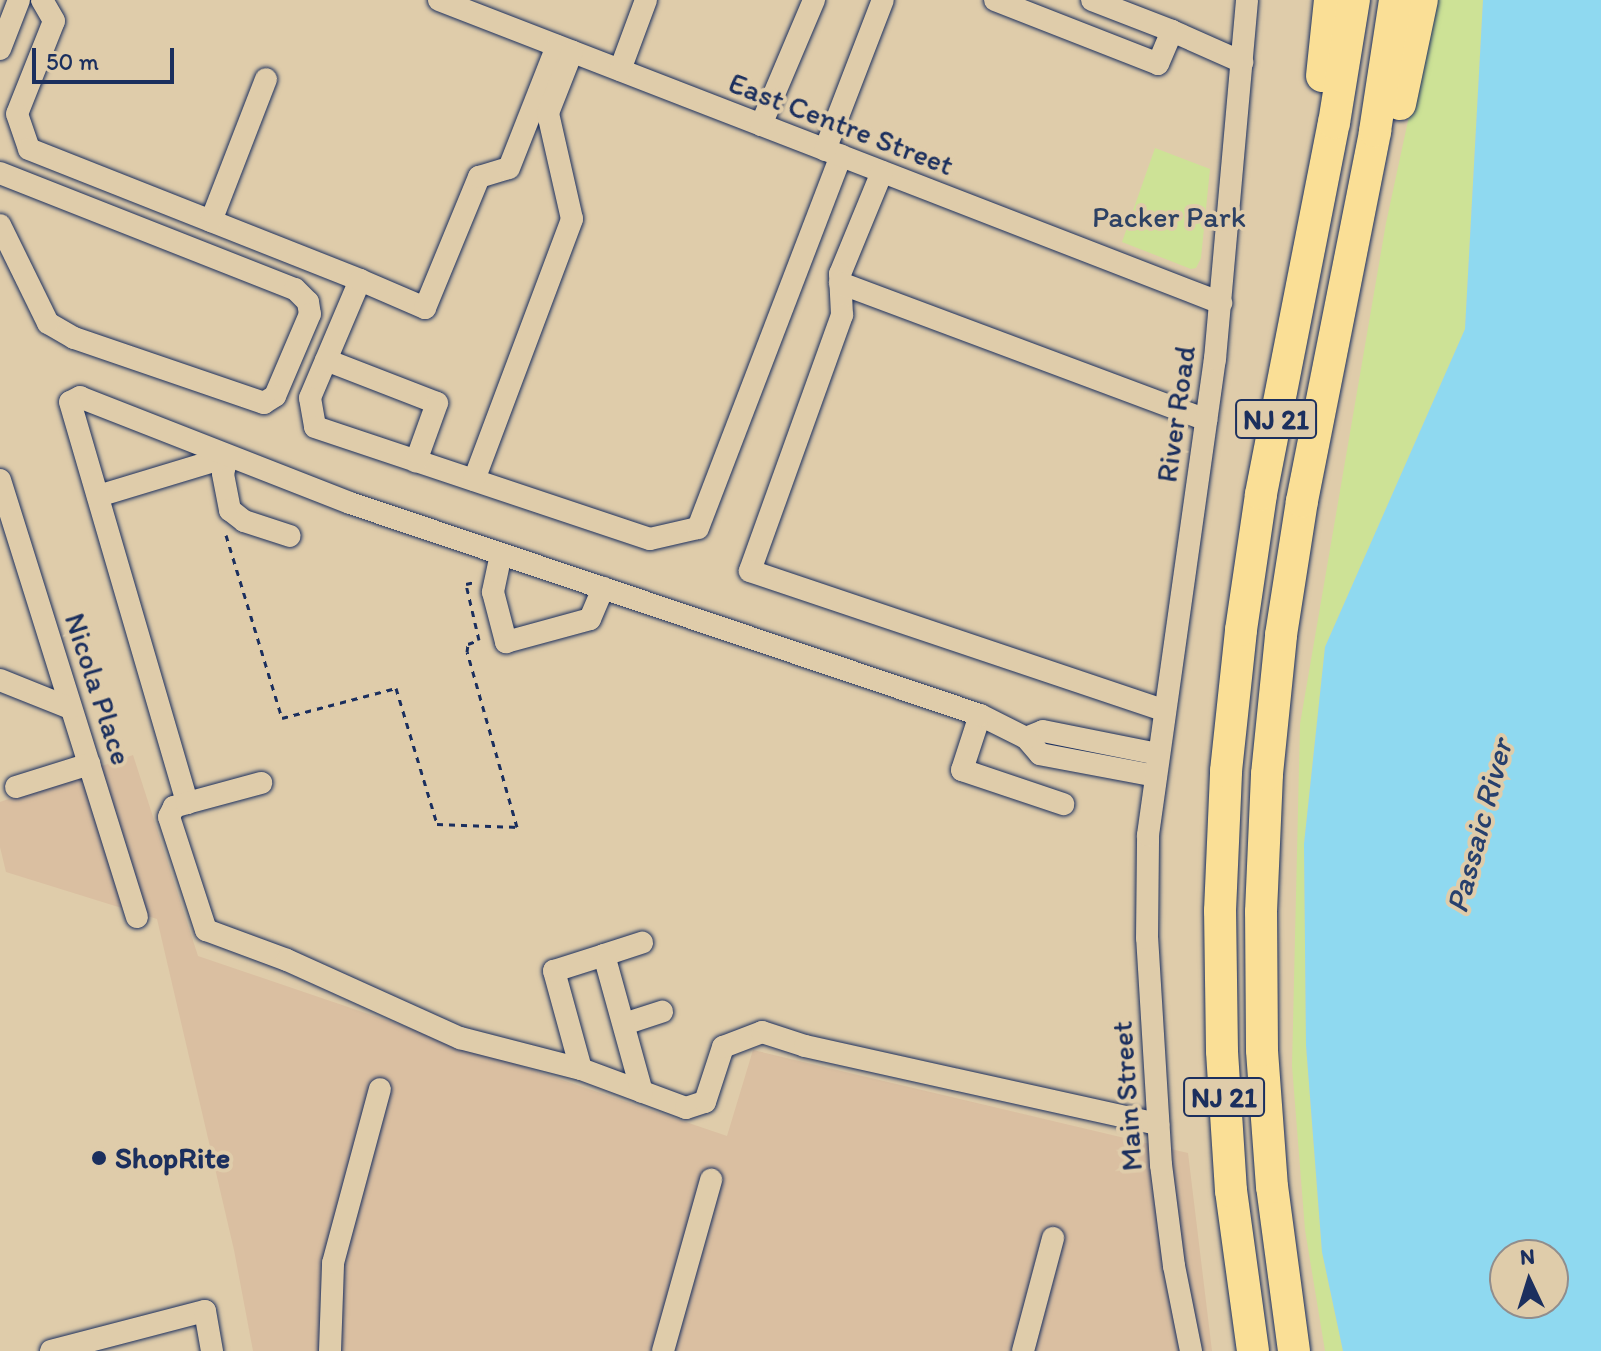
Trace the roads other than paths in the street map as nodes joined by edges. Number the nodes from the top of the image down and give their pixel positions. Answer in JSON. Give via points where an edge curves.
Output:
{"nodes":[{"id":1,"x":19,"y":0,"type":"edge"},
{"id":2,"x":42,"y":0,"type":"edge"},
{"id":3,"x":439,"y":0,"type":"edge"},
{"id":4,"x":646,"y":0,"type":"edge"},
{"id":5,"x":814,"y":0,"type":"edge"},
{"id":6,"x":883,"y":0,"type":"edge"},
{"id":7,"x":995,"y":0,"type":"edge"},
{"id":8,"x":1092,"y":0,"type":"edge"},
{"id":9,"x":1247,"y":0,"type":"edge"},
{"id":10,"x":1330,"y":0,"type":"edge"},
{"id":11,"x":1354,"y":0,"type":"edge"},
{"id":12,"x":1395,"y":0,"type":"edge"},
{"id":13,"x":1422,"y":0,"type":"edge"},
{"id":14,"x":1172,"y":31,"type":"junction"},
{"id":15,"x":0,"y":49,"type":"edge"},
{"id":16,"x":565,"y":49,"type":"junction"},
{"id":17,"x":1242,"y":62,"type":"junction"},
{"id":18,"x":620,"y":70,"type":"junction"},
{"id":19,"x":266,"y":79,"type":"dead end"},
{"id":20,"x":761,"y":125,"type":"junction"},
{"id":21,"x":833,"y":153,"type":"junction"},
{"id":22,"x":882,"y":172,"type":"junction"},
{"id":23,"x":0,"y":173,"type":"edge"},
{"id":24,"x":1359,"y":209,"type":"junction"},
{"id":25,"x":211,"y":221,"type":"junction"},
{"id":26,"x":0,"y":225,"type":"edge"},
{"id":27,"x":282,"y":249,"type":"junction"},
{"id":28,"x":270,"y":279,"type":"junction"},
{"id":29,"x":360,"y":280,"type":"junction"},
{"id":30,"x":840,"y":283,"type":"junction"},
{"id":31,"x":1221,"y":303,"type":"junction"},
{"id":32,"x":326,"y":360,"type":"junction"},
{"id":33,"x":1206,"y":420,"type":"junction"},
{"id":34,"x":1275,"y":426,"type":"junction"},
{"id":35,"x":227,"y":457,"type":"junction"},
{"id":36,"x":416,"y":461,"type":"junction"},
{"id":37,"x":0,"y":480,"type":"edge"},
{"id":38,"x":474,"y":480,"type":"junction"},
{"id":39,"x":98,"y":496,"type":"junction"},
{"id":40,"x":6,"y":518,"type":"edge"},
{"id":41,"x":290,"y":536,"type":"dead end"},
{"id":42,"x":501,"y":554,"type":"junction"},
{"id":43,"x":603,"y":588,"type":"junction"},
{"id":44,"x":0,"y":680,"type":"edge"},
{"id":45,"x":70,"y":708,"type":"junction"},
{"id":46,"x":1163,"y":710,"type":"junction"},
{"id":47,"x":980,"y":715,"type":"junction"},
{"id":48,"x":90,"y":764,"type":"junction"},
{"id":49,"x":1157,"y":765,"type":"junction"},
{"id":50,"x":261,"y":783,"type":"dead end"},
{"id":51,"x":16,"y":787,"type":"dead end"},
{"id":52,"x":187,"y":803,"type":"junction"},
{"id":53,"x":1063,"y":804,"type":"dead end"},
{"id":54,"x":1148,"y":835,"type":"joint"},
{"id":55,"x":137,"y":917,"type":"dead end"},
{"id":56,"x":642,"y":943,"type":"dead end"},
{"id":57,"x":604,"y":955,"type":"junction"},
{"id":58,"x":662,"y":1012,"type":"dead end"},
{"id":59,"x":624,"y":1024,"type":"junction"},
{"id":60,"x":581,"y":1069,"type":"junction"},
{"id":61,"x":380,"y":1089,"type":"dead end"},
{"id":62,"x":642,"y":1092,"type":"junction"},
{"id":63,"x":1158,"y":1124,"type":"junction"},
{"id":64,"x":711,"y":1180,"type":"dead end"},
{"id":65,"x":1053,"y":1238,"type":"dead end"},
{"id":66,"x":51,"y":1351,"type":"edge"},
{"id":67,"x":212,"y":1351,"type":"edge"},
{"id":68,"x":330,"y":1351,"type":"edge"},
{"id":69,"x":663,"y":1351,"type":"edge"},
{"id":70,"x":1023,"y":1351,"type":"edge"},
{"id":71,"x":1191,"y":1351,"type":"edge"},
{"id":72,"x":1253,"y":1351,"type":"edge"},
{"id":73,"x":1294,"y":1351,"type":"edge"}],
"edges":[{"from":1,"to":15,"type":"street"},
{"from":2,"to":25,"type":"street","via":[[54,21],[17,114],[29,149]]},
{"from":3,"to":16,"type":"street","name":"East Centre Street"},
{"from":4,"to":18,"type":"street"},
{"from":5,"to":20,"type":"street"},
{"from":6,"to":21,"type":"street"},
{"from":7,"to":14,"type":"street","via":[[1158,64]]},
{"from":8,"to":14,"type":"street"},
{"from":9,"to":17,"type":"street","name":"River Road"},
{"from":10,"to":34,"type":"highway"},
{"from":11,"to":34,"type":"highway","number":"NJ 21"},
{"from":12,"to":24,"type":"highway","number":"NJ 21"},
{"from":13,"to":24,"type":"highway","via":[[1388,165]]},
{"from":14,"to":17,"type":"street"},
{"from":16,"to":18,"type":"street","name":"East Centre Street"},
{"from":16,"to":29,"type":"street","via":[[509,168],[479,177],[425,308]]},
{"from":16,"to":38,"type":"street","via":[[548,113],[572,219]]},
{"from":17,"to":31,"type":"street","name":"River Road"},
{"from":18,"to":20,"type":"street","name":"East Centre Street"},
{"from":19,"to":25,"type":"street"},
{"from":20,"to":21,"type":"street","name":"East Centre Street"},
{"from":21,"to":22,"type":"street","name":"East Centre Street"},
{"from":21,"to":38,"type":"street","via":[[698,528],[650,539]]},
{"from":22,"to":30,"type":"street"},
{"from":22,"to":31,"type":"street","name":"East Centre Street"},
{"from":23,"to":28,"type":"street"},
{"from":24,"to":73,"type":"highway","number":"NJ 21","via":[[1291,569],[1273,705],[1263,844],[1260,981],[1266,1119]]},
{"from":25,"to":27,"type":"street"},
{"from":26,"to":28,"type":"street","via":[[48,323],[74,338],[264,403],[275,396],[310,314],[308,302],[295,289]]},
{"from":27,"to":28,"type":"street"},
{"from":27,"to":29,"type":"street"},
{"from":29,"to":32,"type":"street"},
{"from":30,"to":33,"type":"street"},
{"from":30,"to":46,"type":"street","via":[[842,315],[750,571]]},
{"from":31,"to":33,"type":"street","name":"River Road"},
{"from":32,"to":36,"type":"street","via":[[310,398],[315,427]]},
{"from":32,"to":36,"type":"street","via":[[437,403]]},
{"from":33,"to":46,"type":"street","name":"River Road"},
{"from":34,"to":72,"type":"highway","number":"NJ 21","via":[[1232,701],[1220,911],[1227,1135]]},
{"from":35,"to":39,"type":"street"},
{"from":35,"to":39,"type":"street","via":[[73,398]]},
{"from":35,"to":41,"type":"street","via":[[223,474],[230,510],[244,521]]},
{"from":35,"to":42,"type":"street"},
{"from":36,"to":38,"type":"street"},
{"from":37,"to":40,"type":"street","name":"Nicola Place"},
{"from":39,"to":52,"type":"street"},
{"from":40,"to":45,"type":"street","name":"Nicola Place"},
{"from":42,"to":43,"type":"street"},
{"from":42,"to":43,"type":"street","via":[[493,592],[506,642],[590,619]]},
{"from":43,"to":47,"type":"street"},
{"from":44,"to":45,"type":"street"},
{"from":45,"to":48,"type":"street","name":"Nicola Place"},
{"from":46,"to":49,"type":"street","name":"River Road"},
{"from":47,"to":49,"type":"street","via":[[1026,738],[1040,754]]},
{"from":47,"to":53,"type":"street","via":[[962,770]]},
{"from":48,"to":51,"type":"street"},
{"from":48,"to":55,"type":"street","name":"Nicola Place"},
{"from":49,"to":54,"type":"street","name":"River Road"},
{"from":50,"to":52,"type":"street"},
{"from":52,"to":60,"type":"street","via":[[174,807],[169,817],[206,930],[287,960],[460,1038]]},
{"from":54,"to":63,"type":"street","name":"Main Street","via":[[1147,938]]},
{"from":56,"to":57,"type":"street"},
{"from":57,"to":59,"type":"street"},
{"from":57,"to":60,"type":"street","via":[[554,971]]},
{"from":58,"to":59,"type":"street"},
{"from":59,"to":62,"type":"street"},
{"from":60,"to":62,"type":"street"},
{"from":61,"to":68,"type":"street","via":[[333,1263]]},
{"from":62,"to":63,"type":"street","via":[[686,1108],[705,1102],[723,1047],[762,1032]]},
{"from":63,"to":71,"type":"street","name":"Main Street","via":[[1166,1217]]},
{"from":64,"to":69,"type":"street"},
{"from":65,"to":70,"type":"street"},
{"from":66,"to":67,"type":"street","via":[[205,1311]]}]}
